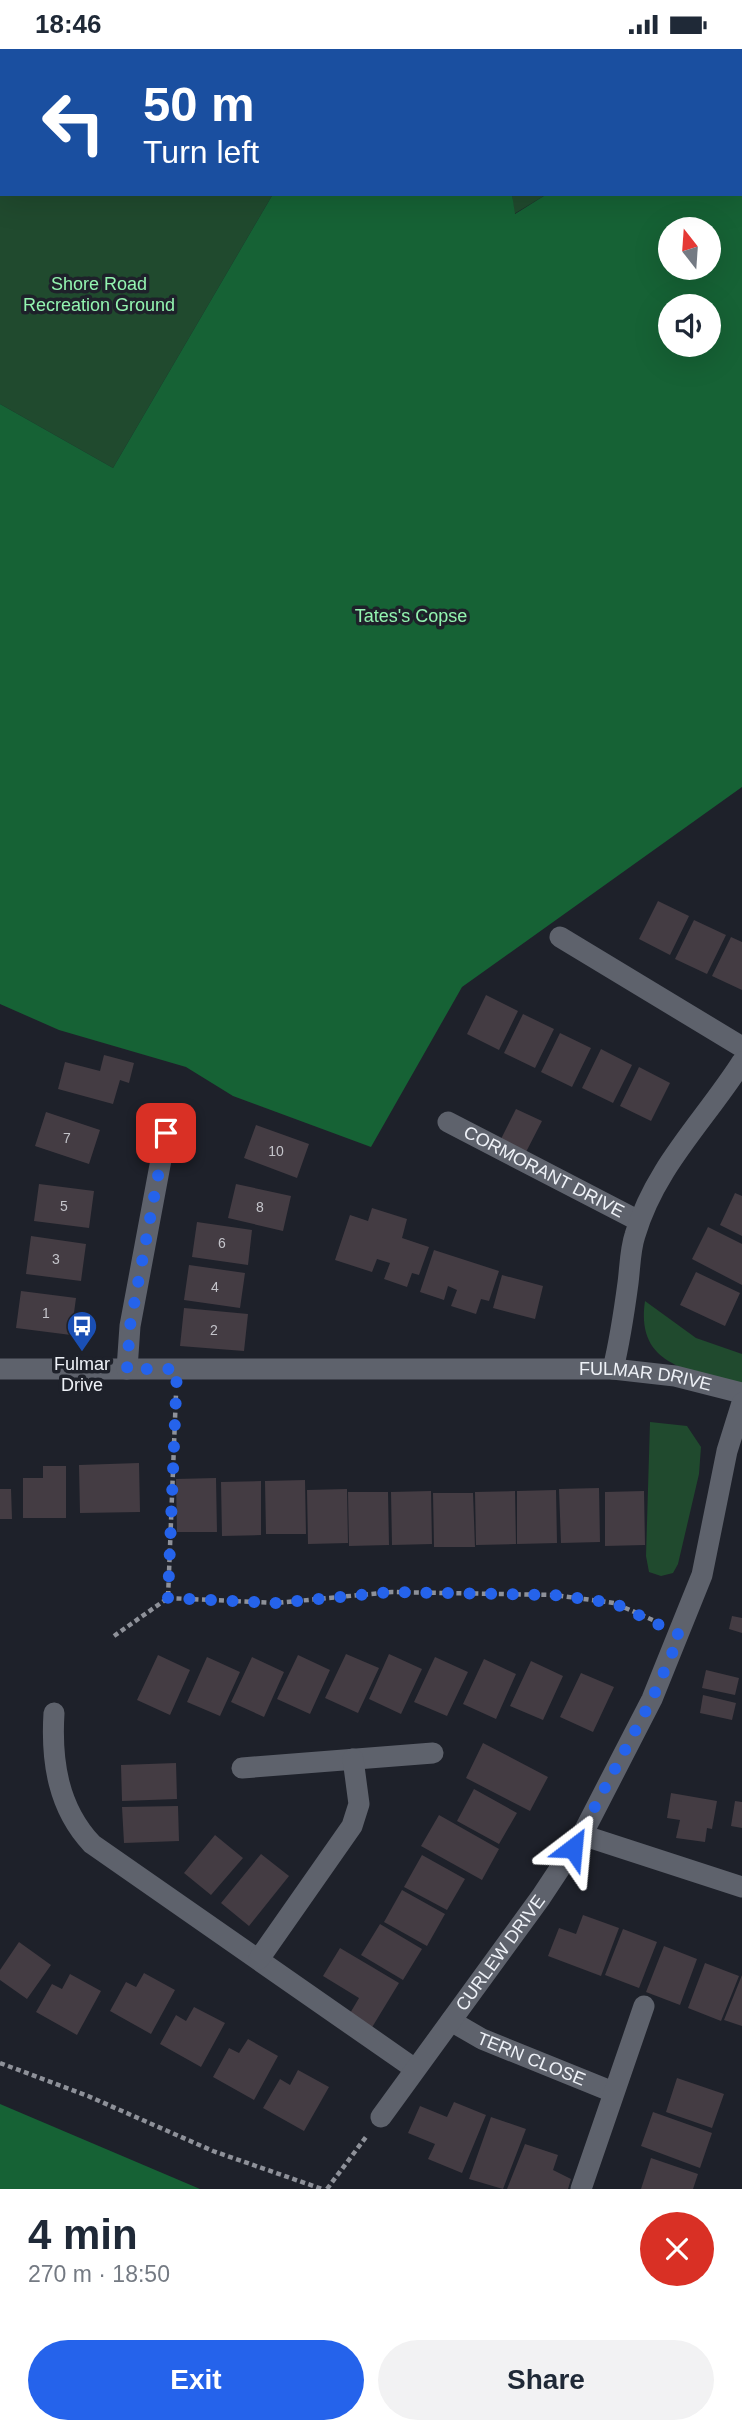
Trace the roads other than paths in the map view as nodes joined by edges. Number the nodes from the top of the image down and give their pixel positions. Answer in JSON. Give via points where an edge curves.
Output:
{"nodes":[{"id":1,"x":560,"y":937,"type":"dead end"},
{"id":2,"x":742,"y":1047,"type":"edge"},
{"id":3,"x":742,"y":1062,"type":"edge"},
{"id":4,"x":448,"y":1122,"type":"dead end"},
{"id":5,"x":166,"y":1133,"type":"dead end"},
{"id":6,"x":639,"y":1221,"type":"junction"},
{"id":7,"x":0,"y":1369,"type":"edge"},
{"id":8,"x":127,"y":1369,"type":"junction"},
{"id":9,"x":613,"y":1369,"type":"junction"},
{"id":10,"x":742,"y":1393,"type":"edge"},
{"id":11,"x":742,"y":1403,"type":"edge"},
{"id":12,"x":54,"y":1713,"type":"dead end"},
{"id":13,"x":433,"y":1753,"type":"dead end"},
{"id":14,"x":353,"y":1759,"type":"junction"},
{"id":15,"x":242,"y":1768,"type":"dead end"},
{"id":16,"x":582,"y":1835,"type":"junction"},
{"id":17,"x":742,"y":1887,"type":"edge"},
{"id":18,"x":259,"y":1959,"type":"junction"},
{"id":19,"x":644,"y":2006,"type":"dead end"},
{"id":20,"x":452,"y":2021,"type":"junction"},
{"id":21,"x":415,"y":2069,"type":"junction"},
{"id":22,"x":614,"y":2092,"type":"junction"},
{"id":23,"x":381,"y":2117,"type":"road end"},
{"id":24,"x":581,"y":2189,"type":"edge"}],
"edges":[{"from":1,"to":2,"type":"street"},
{"from":3,"to":6,"type":"street","name":"CORMORANT DRIVE","via":[[678,1147]]},
{"from":4,"to":6,"type":"street","name":"CORMORANT DRIVE"},
{"from":5,"to":8,"type":"street","via":[[130,1326]]},
{"from":6,"to":9,"type":"street","name":"CORMORANT DRIVE"},
{"from":7,"to":8,"type":"street","name":"FULMAR DRIVE"},
{"from":8,"to":9,"type":"street","name":"FULMAR DRIVE"},
{"from":9,"to":10,"type":"street","name":"FULMAR DRIVE","via":[[675,1376]]},
{"from":11,"to":16,"type":"street","name":"CURLEW DRIVE","via":[[727,1451],[702,1575],[680,1635]]},
{"from":12,"to":18,"type":"street","via":[[55,1771],[81,1832]]},
{"from":13,"to":14,"type":"street"},
{"from":14,"to":15,"type":"street"},
{"from":14,"to":18,"type":"street","via":[[359,1804],[352,1826]]},
{"from":16,"to":17,"type":"street"},
{"from":16,"to":20,"type":"street","name":"CURLEW DRIVE"},
{"from":18,"to":21,"type":"street"},
{"from":19,"to":22,"type":"street"},
{"from":20,"to":21,"type":"street","name":"CURLEW DRIVE"},
{"from":20,"to":22,"type":"street","name":"TERN CLOSE","via":[[482,2039]]},
{"from":21,"to":23,"type":"street","name":"CURLEW DRIVE"},
{"from":22,"to":24,"type":"street"}]}
